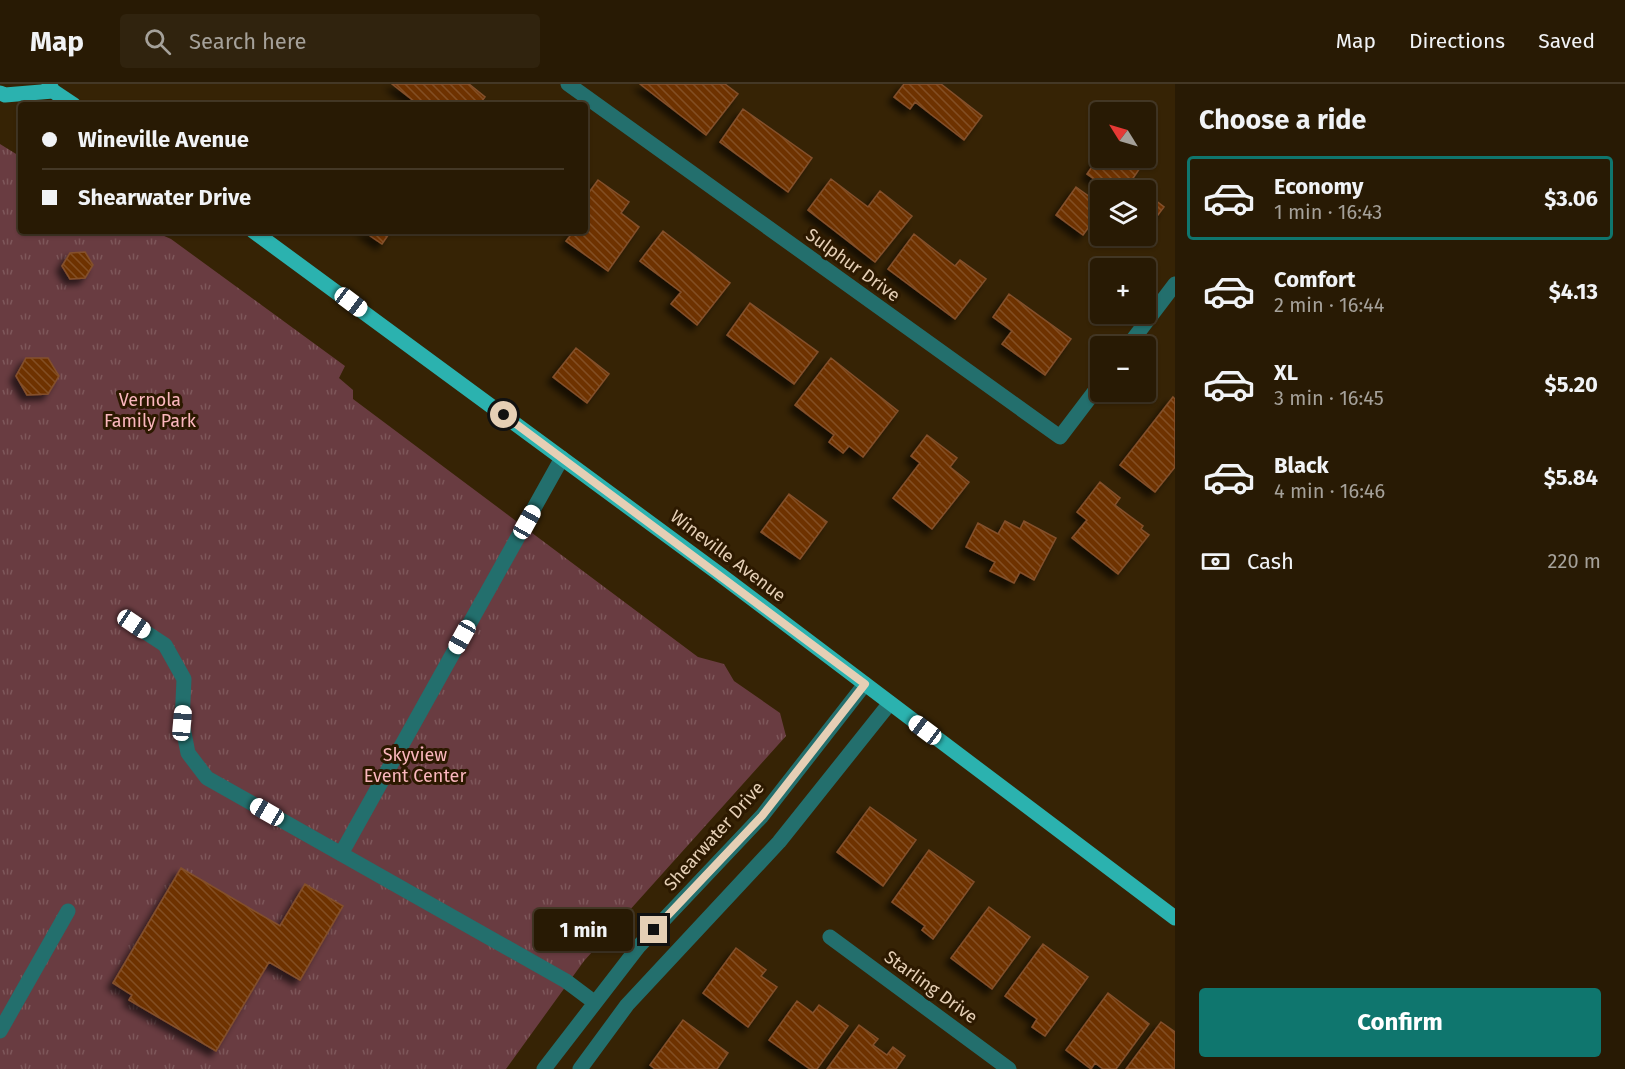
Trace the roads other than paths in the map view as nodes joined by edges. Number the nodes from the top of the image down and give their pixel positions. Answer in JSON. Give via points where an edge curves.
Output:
{"nodes":[{"id":1,"x":568,"y":84,"type":"edge"},
{"id":2,"x":53,"y":86,"type":"edge"},
{"id":3,"x":0,"y":93,"type":"edge"},
{"id":4,"x":71,"y":102,"type":"edge"},
{"id":5,"x":257,"y":234,"type":"edge"},
{"id":6,"x":1175,"y":284,"type":"edge"},
{"id":7,"x":1136,"y":336,"type":"edge"},
{"id":8,"x":1090,"y":397,"type":"edge"},
{"id":9,"x":562,"y":458,"type":"junction"},
{"id":10,"x":134,"y":624,"type":"dead end"},
{"id":11,"x":865,"y":684,"type":"junction"},
{"id":12,"x":890,"y":702,"type":"junction"},
{"id":13,"x":341,"y":854,"type":"junction"},
{"id":14,"x":68,"y":911,"type":"dead end"},
{"id":15,"x":1175,"y":918,"type":"edge"},
{"id":16,"x":830,"y":937,"type":"dead end"},
{"id":17,"x":594,"y":1002,"type":"junction"},
{"id":18,"x":0,"y":1031,"type":"edge"},
{"id":19,"x":544,"y":1069,"type":"edge"},
{"id":20,"x":580,"y":1069,"type":"edge"},
{"id":21,"x":1009,"y":1069,"type":"edge"}],
"edges":[{"from":1,"to":8,"type":"street","name":"Sulphur Drive","via":[[1060,437]]},
{"from":2,"to":3,"type":"main road"},
{"from":2,"to":4,"type":"main road"},
{"from":5,"to":9,"type":"main road","name":"Wineville Avenue"},
{"from":6,"to":7,"type":"street"},
{"from":9,"to":11,"type":"main road","name":"Wineville Avenue"},
{"from":9,"to":13,"type":"street"},
{"from":10,"to":13,"type":"street","via":[[165,645],[184,679],[182,723],[188,753],[207,778]]},
{"from":11,"to":12,"type":"main road","name":"Wineville Avenue"},
{"from":11,"to":17,"type":"street","name":"Shearwater Drive","via":[[762,816],[639,946]]},
{"from":12,"to":15,"type":"main road","name":"Wineville Avenue"},
{"from":12,"to":20,"type":"street","via":[[779,842],[627,1005]]},
{"from":13,"to":17,"type":"street","via":[[566,981]]},
{"from":14,"to":18,"type":"street"},
{"from":16,"to":21,"type":"street","name":"Starling Drive"},
{"from":17,"to":19,"type":"street","name":"Shearwater Drive"}]}
